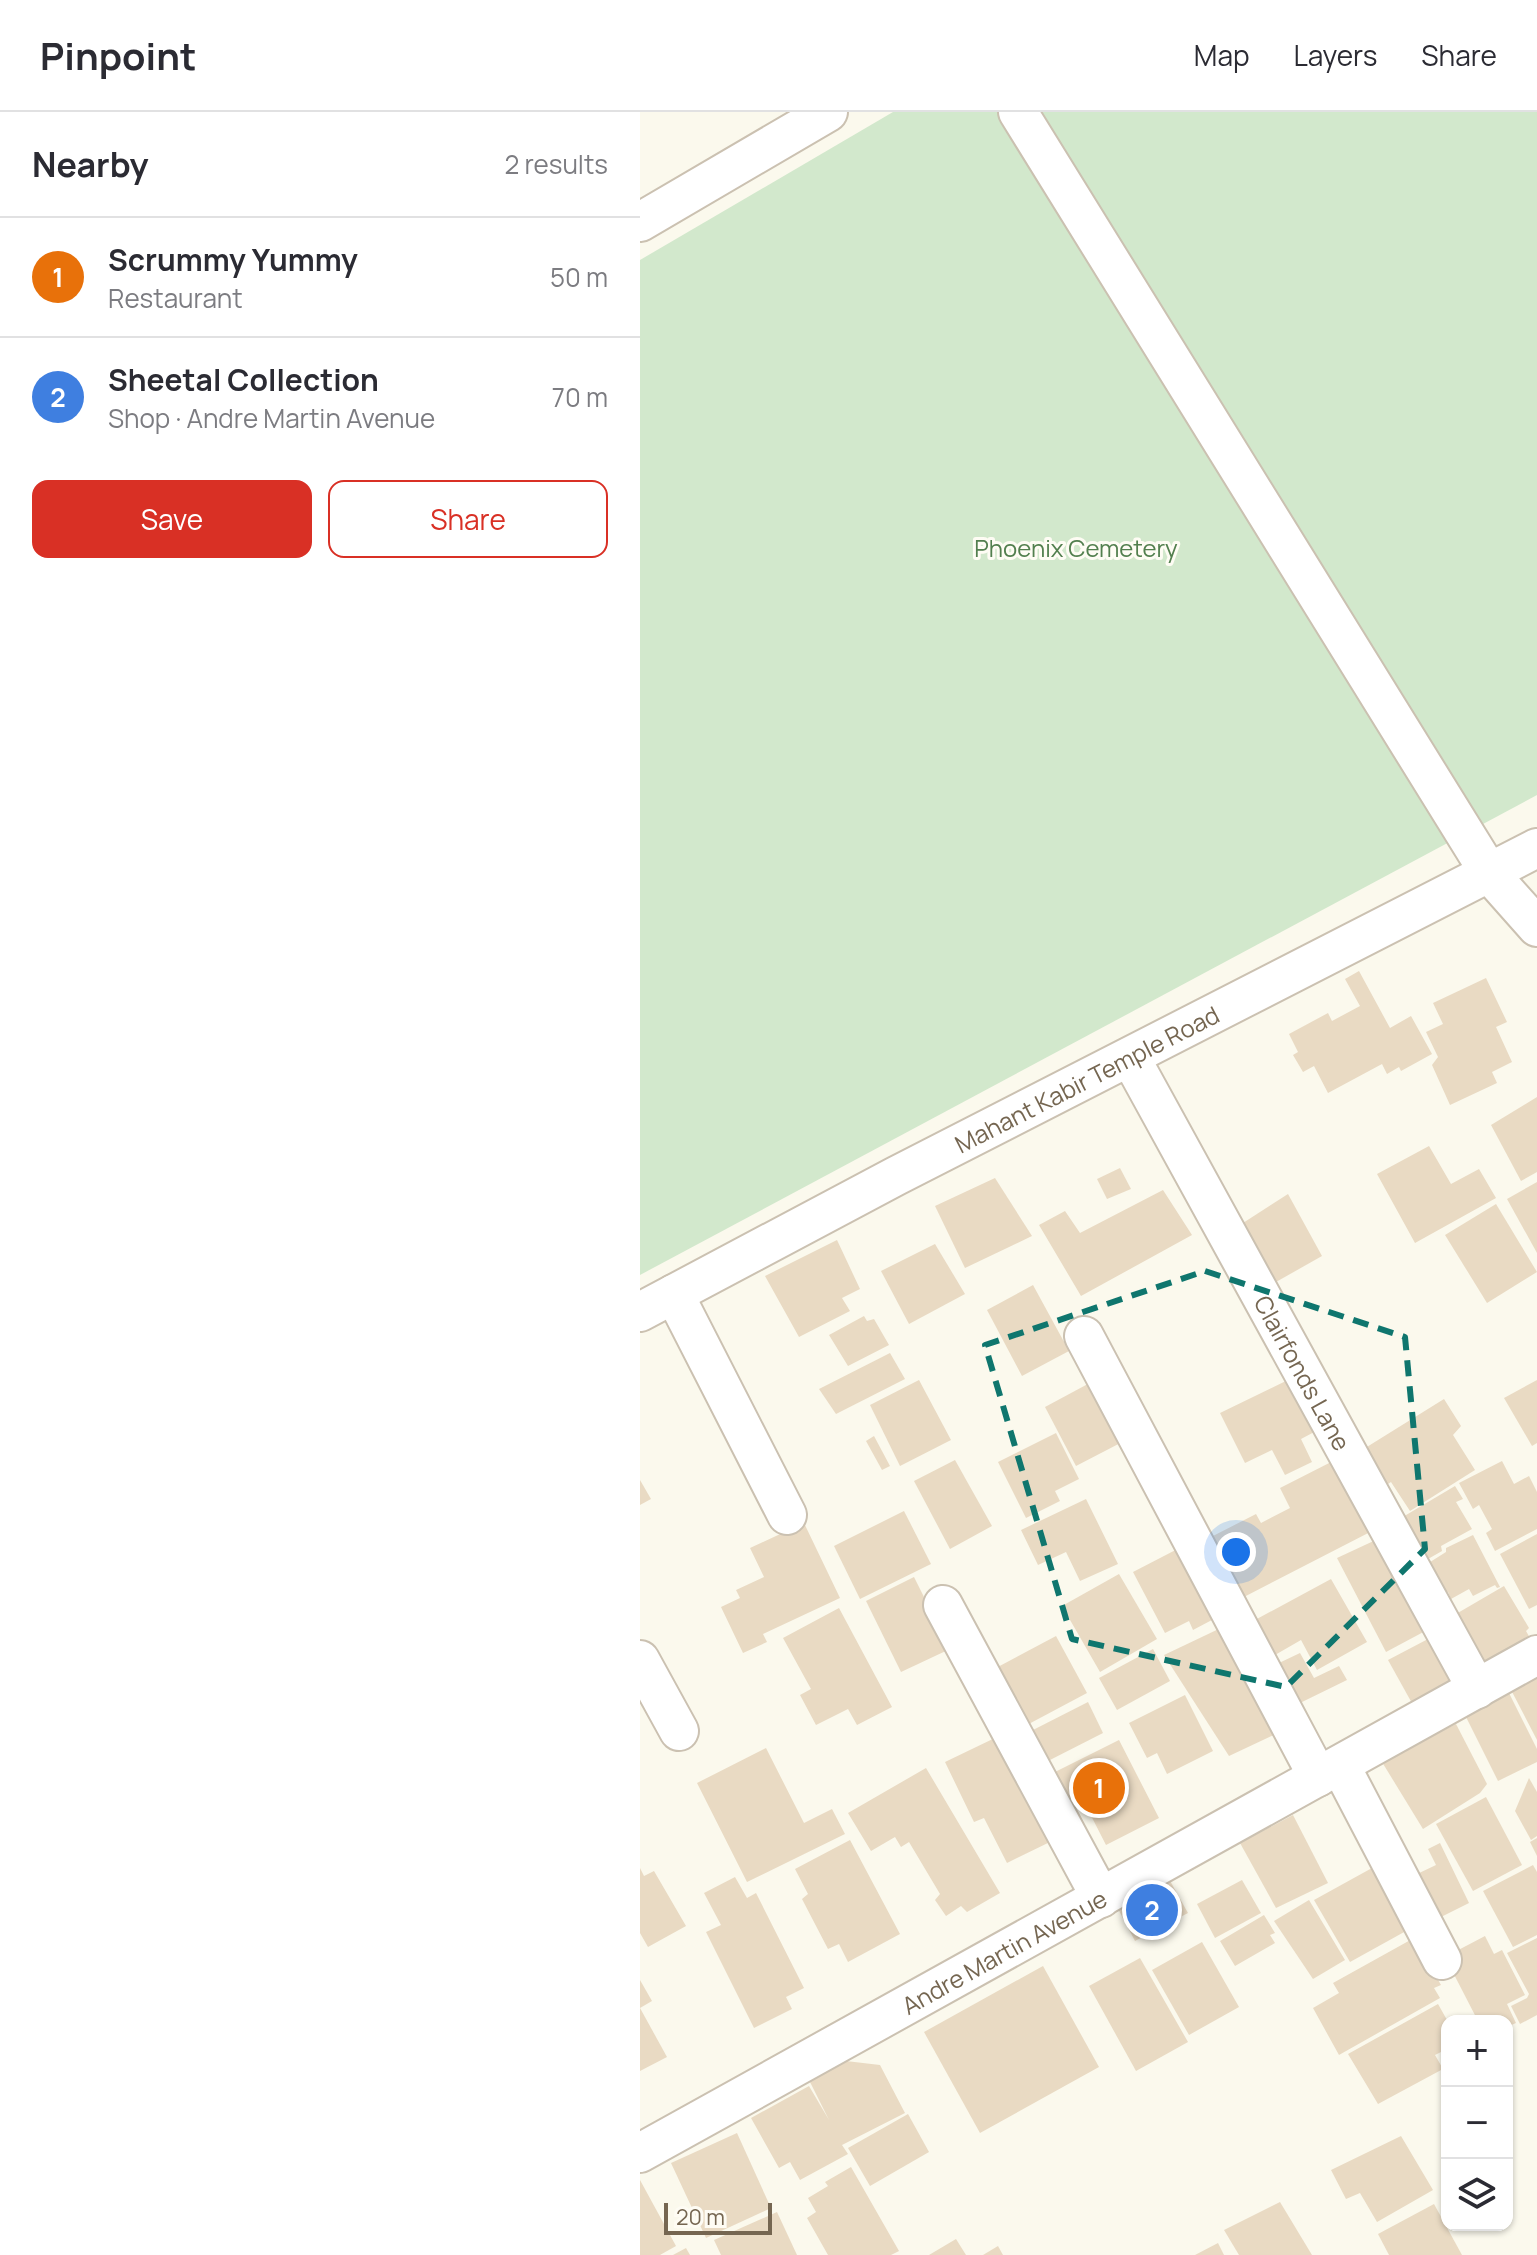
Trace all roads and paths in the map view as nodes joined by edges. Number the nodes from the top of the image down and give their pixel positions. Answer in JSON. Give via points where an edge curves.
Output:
{"nodes":[{"id":1,"x":828,"y":112,"type":"edge"},
{"id":2,"x":1018,"y":112,"type":"edge"},
{"id":3,"x":640,"y":222,"type":"edge"},
{"id":4,"x":1537,"y":848,"type":"edge"},
{"id":5,"x":1490,"y":874,"type":"junction"},
{"id":6,"x":1537,"y":927,"type":"edge"},
{"id":7,"x":1130,"y":1057,"type":"junction"},
{"id":8,"x":674,"y":1294,"type":"junction"},
{"id":9,"x":640,"y":1312,"type":"edge"},
{"id":10,"x":1084,"y":1336,"type":"dead end"},
{"id":11,"x":787,"y":1515,"type":"dead end"},
{"id":12,"x":943,"y":1605,"type":"dead end"},
{"id":13,"x":1537,"y":1655,"type":"edge"},
{"id":14,"x":640,"y":1660,"type":"edge"},
{"id":15,"x":1477,"y":1689,"type":"junction"},
{"id":16,"x":679,"y":1731,"type":"dead end"},
{"id":17,"x":1329,"y":1771,"type":"junction"},
{"id":18,"x":1101,"y":1898,"type":"junction"},
{"id":19,"x":1442,"y":1960,"type":"dead end"},
{"id":20,"x":640,"y":2153,"type":"edge"}],
"edges":[{"from":1,"to":3,"type":"street"},
{"from":2,"to":5,"type":"street"},
{"from":4,"to":5,"type":"street","name":"Mahant Kabir Temple Road"},
{"from":5,"to":6,"type":"street"},
{"from":5,"to":7,"type":"street","name":"Mahant Kabir Temple Road"},
{"from":7,"to":8,"type":"street","name":"Mahant Kabir Temple Road"},
{"from":7,"to":15,"type":"street","name":"Clairfonds Lane"},
{"from":8,"to":9,"type":"street","name":"Mahant Kabir Temple Road"},
{"from":8,"to":11,"type":"street"},
{"from":10,"to":17,"type":"street"},
{"from":12,"to":18,"type":"street"},
{"from":13,"to":15,"type":"street","name":"Andre Martin Avenue"},
{"from":14,"to":16,"type":"street"},
{"from":15,"to":17,"type":"street","name":"Andre Martin Avenue"},
{"from":17,"to":18,"type":"street","name":"Andre Martin Avenue"},
{"from":17,"to":19,"type":"street"},
{"from":18,"to":20,"type":"street","name":"Andre Martin Avenue"}]}
